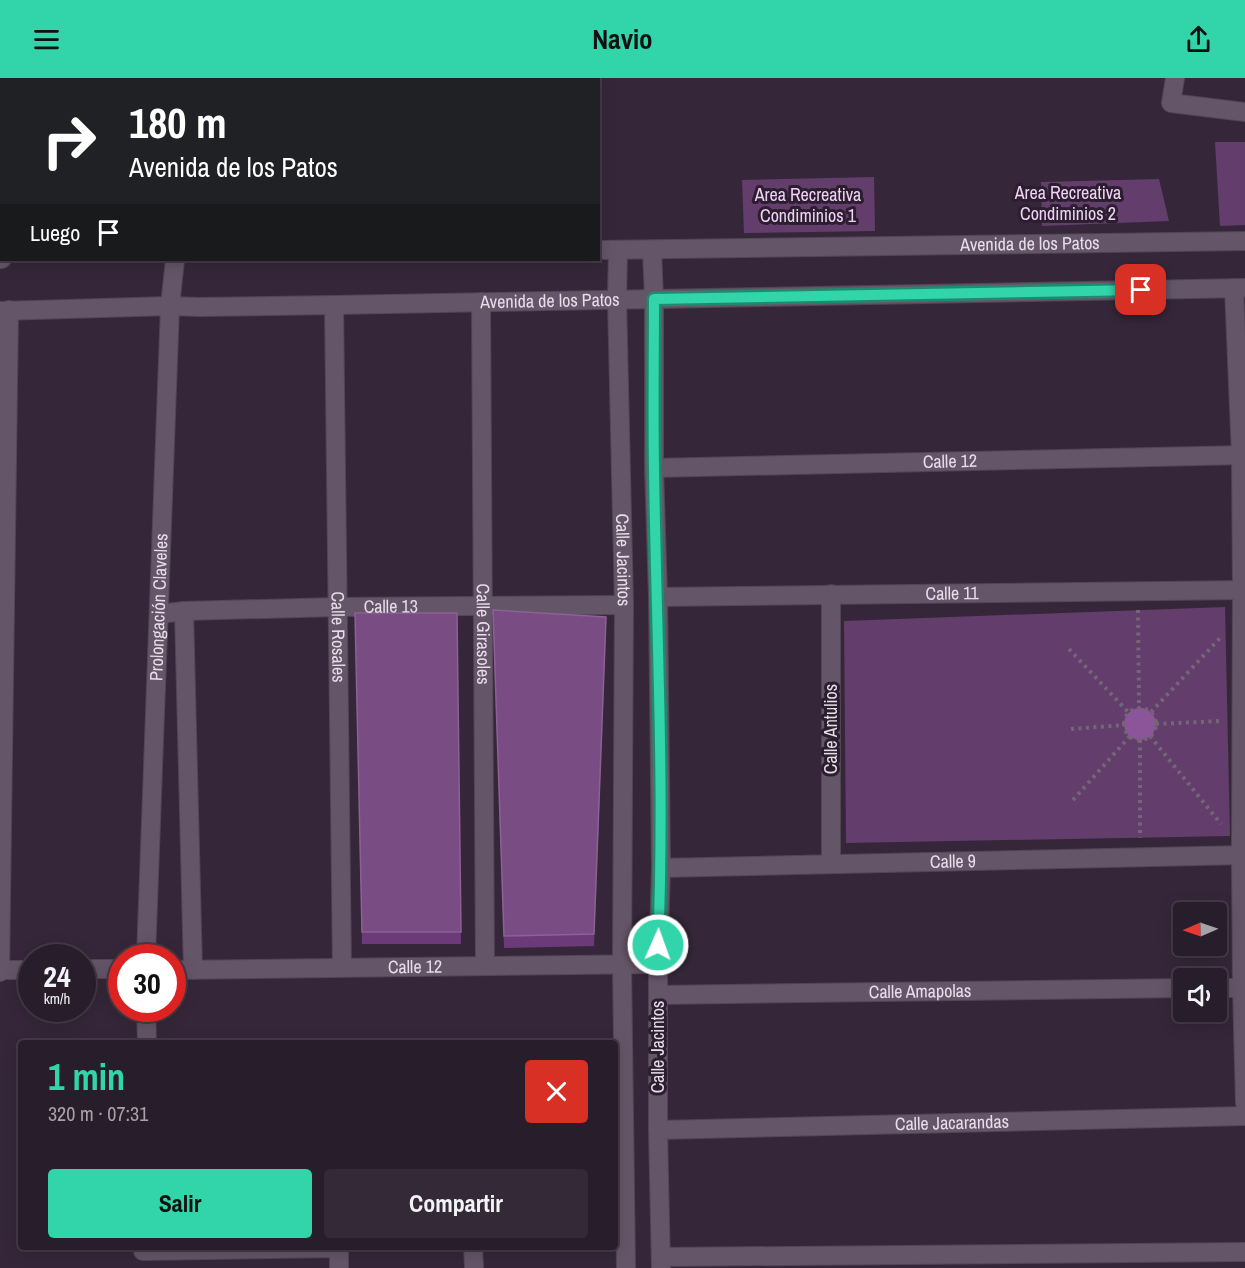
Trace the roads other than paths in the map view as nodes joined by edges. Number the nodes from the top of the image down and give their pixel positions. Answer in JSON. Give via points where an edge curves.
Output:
{"nodes":[{"id":1,"x":1175,"y":78,"type":"edge"},
{"id":2,"x":1245,"y":112,"type":"edge"},
{"id":3,"x":1245,"y":241,"type":"edge"},
{"id":4,"x":600,"y":250,"type":"edge"},
{"id":5,"x":618,"y":250,"type":"junction"},
{"id":6,"x":652,"y":250,"type":"junction"},
{"id":7,"x":175,"y":261,"type":"edge"},
{"id":8,"x":1239,"y":288,"type":"edge"},
{"id":9,"x":617,"y":299,"type":"junction"},
{"id":10,"x":654,"y":299,"type":"junction"},
{"id":11,"x":481,"y":302,"type":"junction"},
{"id":12,"x":334,"y":305,"type":"junction"},
{"id":13,"x":170,"y":306,"type":"junction"},
{"id":14,"x":4,"y":311,"type":"edge"},
{"id":15,"x":1243,"y":455,"type":"edge"},
{"id":16,"x":4,"y":457,"type":"edge"},
{"id":17,"x":654,"y":468,"type":"junction"},
{"id":18,"x":1244,"y":590,"type":"edge"},
{"id":19,"x":831,"y":594,"type":"junction"},
{"id":20,"x":657,"y":597,"type":"junction"},
{"id":21,"x":624,"y":605,"type":"junction"},
{"id":22,"x":483,"y":606,"type":"junction"},
{"id":23,"x":337,"y":607,"type":"junction"},
{"id":24,"x":184,"y":611,"type":"junction"},
{"id":25,"x":159,"y":614,"type":"junction"},
{"id":26,"x":1238,"y":720,"type":"edge"},
{"id":27,"x":1243,"y":855,"type":"edge"},
{"id":28,"x":831,"y":864,"type":"junction"},
{"id":29,"x":661,"y":868,"type":"junction"},
{"id":30,"x":146,"y":944,"type":"edge"},
{"id":31,"x":622,"y":964,"type":"junction"},
{"id":32,"x":658,"y":964,"type":"junction"},
{"id":33,"x":485,"y":966,"type":"junction"},
{"id":34,"x":342,"y":967,"type":"junction"},
{"id":35,"x":18,"y":970,"type":"edge"},
{"id":36,"x":186,"y":970,"type":"edge"},
{"id":37,"x":193,"y":970,"type":"junction"},
{"id":38,"x":0,"y":971,"type":"edge"},
{"id":39,"x":1173,"y":988,"type":"edge"},
{"id":40,"x":1227,"y":988,"type":"edge"},
{"id":41,"x":1243,"y":988,"type":"edge"},
{"id":42,"x":658,"y":995,"type":"junction"},
{"id":43,"x":146,"y":1022,"type":"edge"},
{"id":44,"x":147,"y":1040,"type":"edge"},
{"id":45,"x":1245,"y":1103,"type":"edge"},
{"id":46,"x":1245,"y":1116,"type":"edge"},
{"id":47,"x":658,"y":1130,"type":"junction"},
{"id":48,"x":265,"y":1250,"type":"edge"},
{"id":49,"x":339,"y":1250,"type":"edge"},
{"id":50,"x":473,"y":1250,"type":"edge"},
{"id":51,"x":1245,"y":1252,"type":"edge"},
{"id":52,"x":142,"y":1255,"type":"edge"},
{"id":53,"x":661,"y":1263,"type":"edge"},
{"id":54,"x":339,"y":1268,"type":"edge"},
{"id":55,"x":474,"y":1268,"type":"edge"},
{"id":56,"x":626,"y":1268,"type":"edge"}],
"edges":[{"from":1,"to":2,"type":"street","via":[[1171,103]]},
{"from":3,"to":6,"type":"street","name":"Avenida de los Patos"},
{"from":4,"to":5,"type":"street","name":"Avenida de los Patos"},
{"from":5,"to":6,"type":"street","name":"Avenida de los Patos"},
{"from":5,"to":9,"type":"street","name":"Calle Jacintos"},
{"from":6,"to":10,"type":"street","name":"Calle Jacintos"},
{"from":7,"to":13,"type":"street","name":"Prolongación Claveles"},
{"from":8,"to":10,"type":"street","name":"Avenida de los Patos"},
{"from":8,"to":15,"type":"street"},
{"from":9,"to":10,"type":"street","name":"Avenida de los Patos"},
{"from":9,"to":11,"type":"street","name":"Avenida de los Patos"},
{"from":9,"to":21,"type":"street","name":"Calle Jacintos"},
{"from":10,"to":17,"type":"street","name":"Calle Jacintos"},
{"from":11,"to":12,"type":"street","name":"Avenida de los Patos"},
{"from":11,"to":22,"type":"street","name":"Calle Girasoles"},
{"from":12,"to":13,"type":"street","name":"Avenida de los Patos"},
{"from":12,"to":23,"type":"street","name":"Calle Rosales"},
{"from":13,"to":14,"type":"street","name":"Avenida de los Patos"},
{"from":13,"to":25,"type":"street","name":"Prolongación Claveles"},
{"from":14,"to":16,"type":"street"},
{"from":15,"to":17,"type":"street","name":"Calle 12"},
{"from":15,"to":18,"type":"street"},
{"from":16,"to":38,"type":"street"},
{"from":17,"to":20,"type":"street","name":"Calle Jacintos"},
{"from":18,"to":19,"type":"street","name":"Calle 11"},
{"from":18,"to":26,"type":"street"},
{"from":19,"to":20,"type":"street","name":"Calle 11"},
{"from":19,"to":28,"type":"street","name":"Calle Antulios"},
{"from":20,"to":29,"type":"street","name":"Calle Jacintos"},
{"from":21,"to":22,"type":"street","name":"Calle 13"},
{"from":21,"to":31,"type":"street","name":"Calle Jacintos"},
{"from":22,"to":23,"type":"street","name":"Calle 13"},
{"from":22,"to":33,"type":"street","name":"Calle Girasoles"},
{"from":23,"to":24,"type":"street","name":"Calle 13"},
{"from":23,"to":34,"type":"street","name":"Calle Rosales"},
{"from":24,"to":25,"type":"street","name":"Calle 13"},
{"from":24,"to":37,"type":"street"},
{"from":25,"to":30,"type":"street","name":"Prolongación Claveles"},
{"from":26,"to":27,"type":"street"},
{"from":27,"to":28,"type":"street","name":"Calle 9"},
{"from":27,"to":41,"type":"street"},
{"from":28,"to":29,"type":"street","name":"Calle 9"},
{"from":29,"to":32,"type":"street","name":"Calle Jacintos"},
{"from":31,"to":32,"type":"street","name":"Calle 12"},
{"from":31,"to":33,"type":"street","name":"Calle 12"},
{"from":31,"to":56,"type":"street","name":"Calle Jacintos"},
{"from":32,"to":42,"type":"street","name":"Calle Jacintos"},
{"from":33,"to":34,"type":"street","name":"Calle 12"},
{"from":34,"to":37,"type":"street","name":"Calle 12"},
{"from":35,"to":38,"type":"street"},
{"from":36,"to":37,"type":"street","name":"Calle 12"},
{"from":39,"to":42,"type":"street","name":"Calle Amapolas"},
{"from":40,"to":41,"type":"street"},
{"from":41,"to":45,"type":"street"},
{"from":42,"to":47,"type":"street","name":"Calle Jacintos"},
{"from":43,"to":44,"type":"street"},
{"from":46,"to":47,"type":"street","name":"Calle Jacarandas"},
{"from":47,"to":53,"type":"street","name":"Calle Jacintos"},
{"from":48,"to":52,"type":"street"},
{"from":49,"to":54,"type":"street"},
{"from":50,"to":55,"type":"street"},
{"from":51,"to":53,"type":"street"}]}
